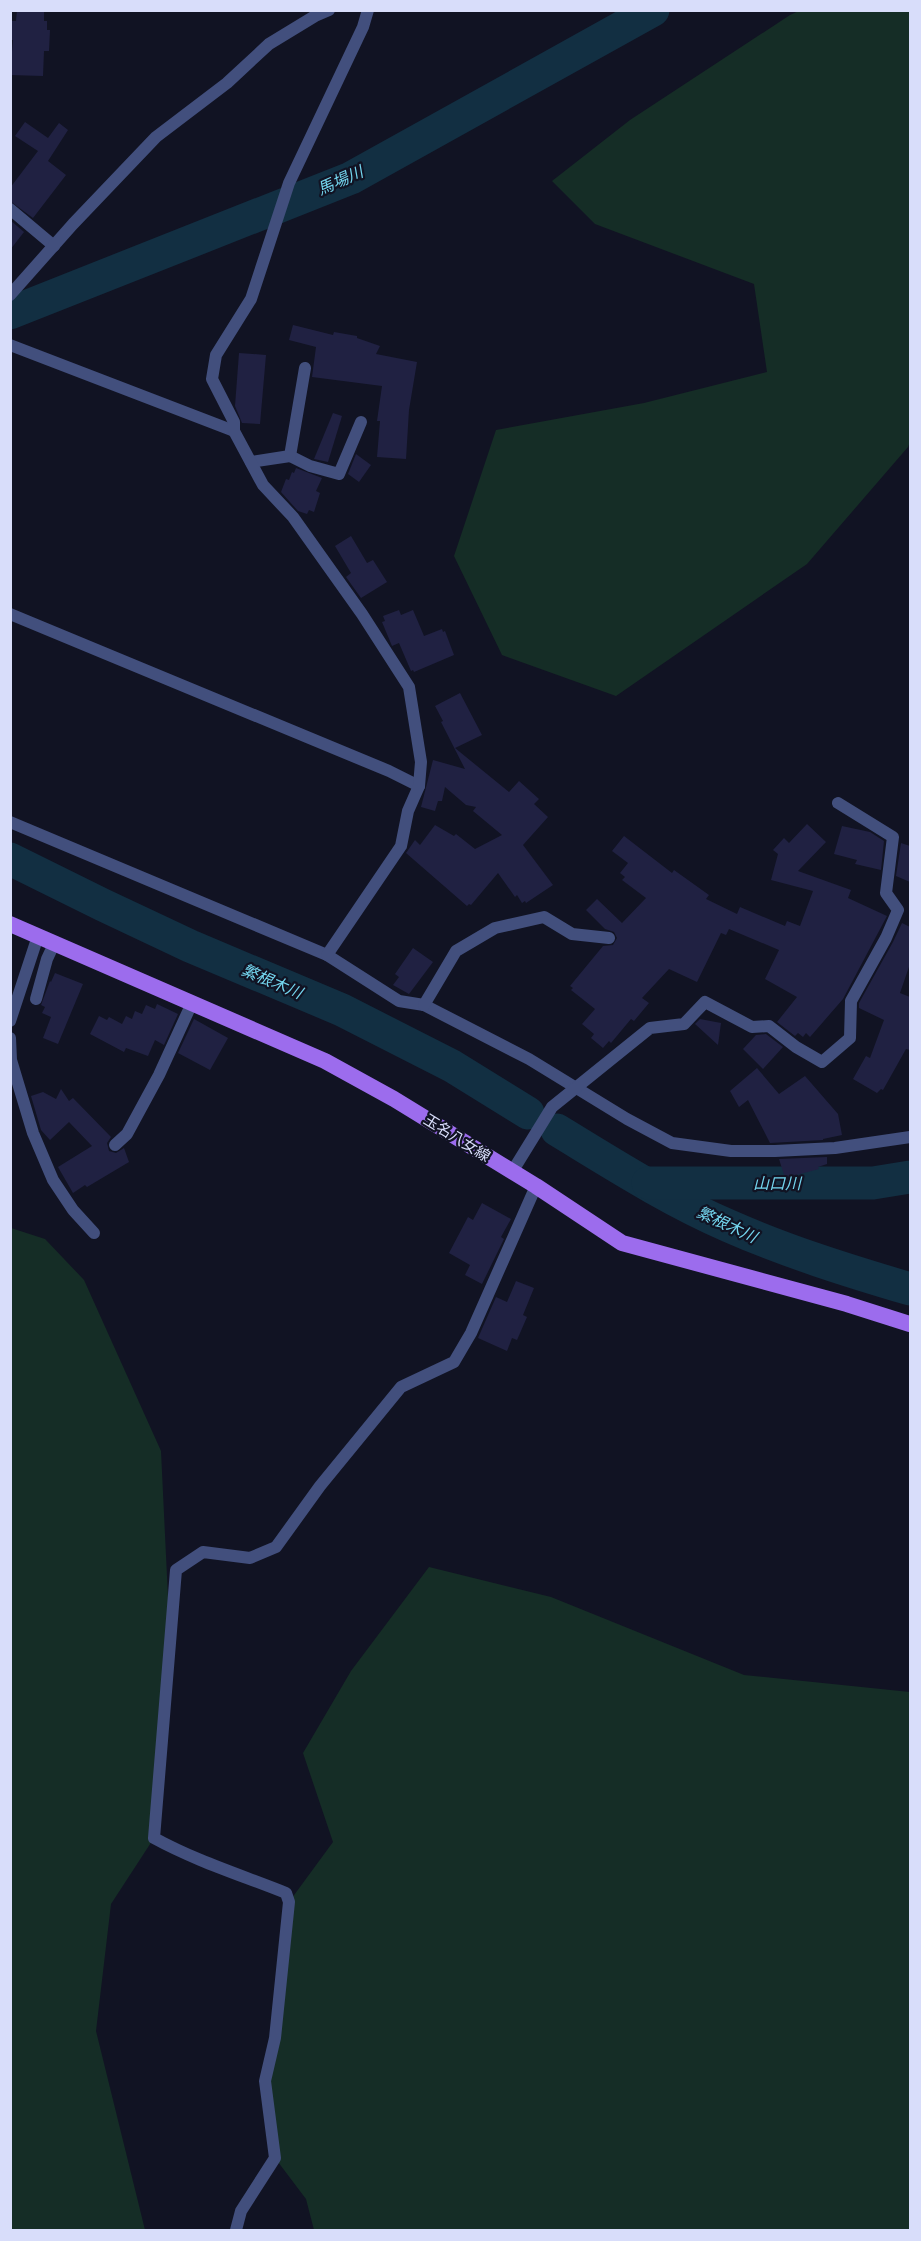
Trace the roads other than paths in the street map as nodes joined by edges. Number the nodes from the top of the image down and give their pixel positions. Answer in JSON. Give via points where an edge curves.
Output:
{"nodes":[{"id":1,"x":329,"y":10,"type":"edge"},
{"id":2,"x":368,"y":10,"type":"edge"},
{"id":3,"x":10,"y":209,"type":"edge"},
{"id":4,"x":54,"y":246,"type":"junction"},
{"id":5,"x":10,"y":295,"type":"edge"},
{"id":6,"x":10,"y":345,"type":"edge"},
{"id":7,"x":305,"y":368,"type":"dead end"},
{"id":8,"x":361,"y":422,"type":"dead end"},
{"id":9,"x":234,"y":431,"type":"junction"},
{"id":10,"x":290,"y":456,"type":"junction"},
{"id":11,"x":251,"y":462,"type":"junction"},
{"id":12,"x":10,"y":614,"type":"edge"},
{"id":13,"x":419,"y":786,"type":"junction"},
{"id":14,"x":838,"y":803,"type":"dead end"},
{"id":15,"x":10,"y":822,"type":"edge"},
{"id":16,"x":10,"y":924,"type":"edge"},
{"id":17,"x":38,"y":936,"type":"junction"},
{"id":18,"x":609,"y":938,"type":"dead end"},
{"id":19,"x":54,"y":944,"type":"junction"},
{"id":20,"x":327,"y":955,"type":"junction"},
{"id":21,"x":36,"y":999,"type":"dead end"},
{"id":22,"x":192,"y":1003,"type":"junction"},
{"id":23,"x":423,"y":1005,"type":"junction"},
{"id":24,"x":10,"y":1021,"type":"edge"},
{"id":25,"x":10,"y":1038,"type":"edge"},
{"id":26,"x":575,"y":1087,"type":"junction"},
{"id":27,"x":910,"y":1137,"type":"edge"},
{"id":28,"x":115,"y":1145,"type":"dead end"},
{"id":29,"x":512,"y":1172,"type":"junction"},
{"id":30,"x":536,"y":1186,"type":"junction"},
{"id":31,"x":94,"y":1233,"type":"dead end"},
{"id":32,"x":910,"y":1324,"type":"edge"},
{"id":33,"x":236,"y":2230,"type":"edge"}],
"edges":[{"from":1,"to":4,"type":"street","via":[[269,44],[227,83],[156,136]]},
{"from":2,"to":9,"type":"street","via":[[289,183],[251,299],[216,355],[212,379],[234,422]]},
{"from":3,"to":4,"type":"street"},
{"from":4,"to":5,"type":"street"},
{"from":6,"to":9,"type":"street"},
{"from":7,"to":10,"type":"street"},
{"from":8,"to":10,"type":"street","via":[[339,474]]},
{"from":9,"to":11,"type":"street"},
{"from":10,"to":11,"type":"street"},
{"from":11,"to":13,"type":"street","via":[[263,485],[293,517],[355,604],[409,687],[421,762]]},
{"from":12,"to":13,"type":"street"},
{"from":13,"to":20,"type":"street","via":[[408,811],[401,846]]},
{"from":14,"to":26,"type":"street","via":[[893,837],[886,894],[898,910],[851,1001],[850,1038],[822,1062],[770,1026],[752,1027],[705,1002],[684,1024],[650,1028]]},
{"from":15,"to":20,"type":"street"},
{"from":16,"to":17,"type":"main road","name":"玉名八女線"},
{"from":17,"to":19,"type":"main road","name":"玉名八女線"},
{"from":17,"to":24,"type":"street"},
{"from":18,"to":23,"type":"street","via":[[572,934],[544,917],[495,928],[456,951]]},
{"from":19,"to":21,"type":"street"},
{"from":19,"to":22,"type":"main road","name":"玉名八女線"},
{"from":20,"to":23,"type":"street","via":[[399,1001]]},
{"from":22,"to":28,"type":"street","via":[[159,1075],[127,1134]]},
{"from":22,"to":29,"type":"main road","name":"玉名八女線","via":[[325,1061]]},
{"from":23,"to":26,"type":"street"},
{"from":25,"to":31,"type":"street","via":[[11,1060],[33,1133],[53,1180]]},
{"from":26,"to":27,"type":"street","via":[[672,1143],[731,1151],[775,1151],[835,1148]]},
{"from":26,"to":29,"type":"street","via":[[552,1107]]},
{"from":29,"to":30,"type":"main road","name":"玉名八女線"},
{"from":30,"to":32,"type":"main road","name":"玉名八女線","via":[[622,1243]]},
{"from":30,"to":33,"type":"street","via":[[471,1333],[454,1362],[401,1387],[276,1547],[250,1558],[203,1552],[176,1570],[154,1838],[187,1856],[286,1893],[290,1902],[265,2081],[275,2158],[241,2211]]}]}
